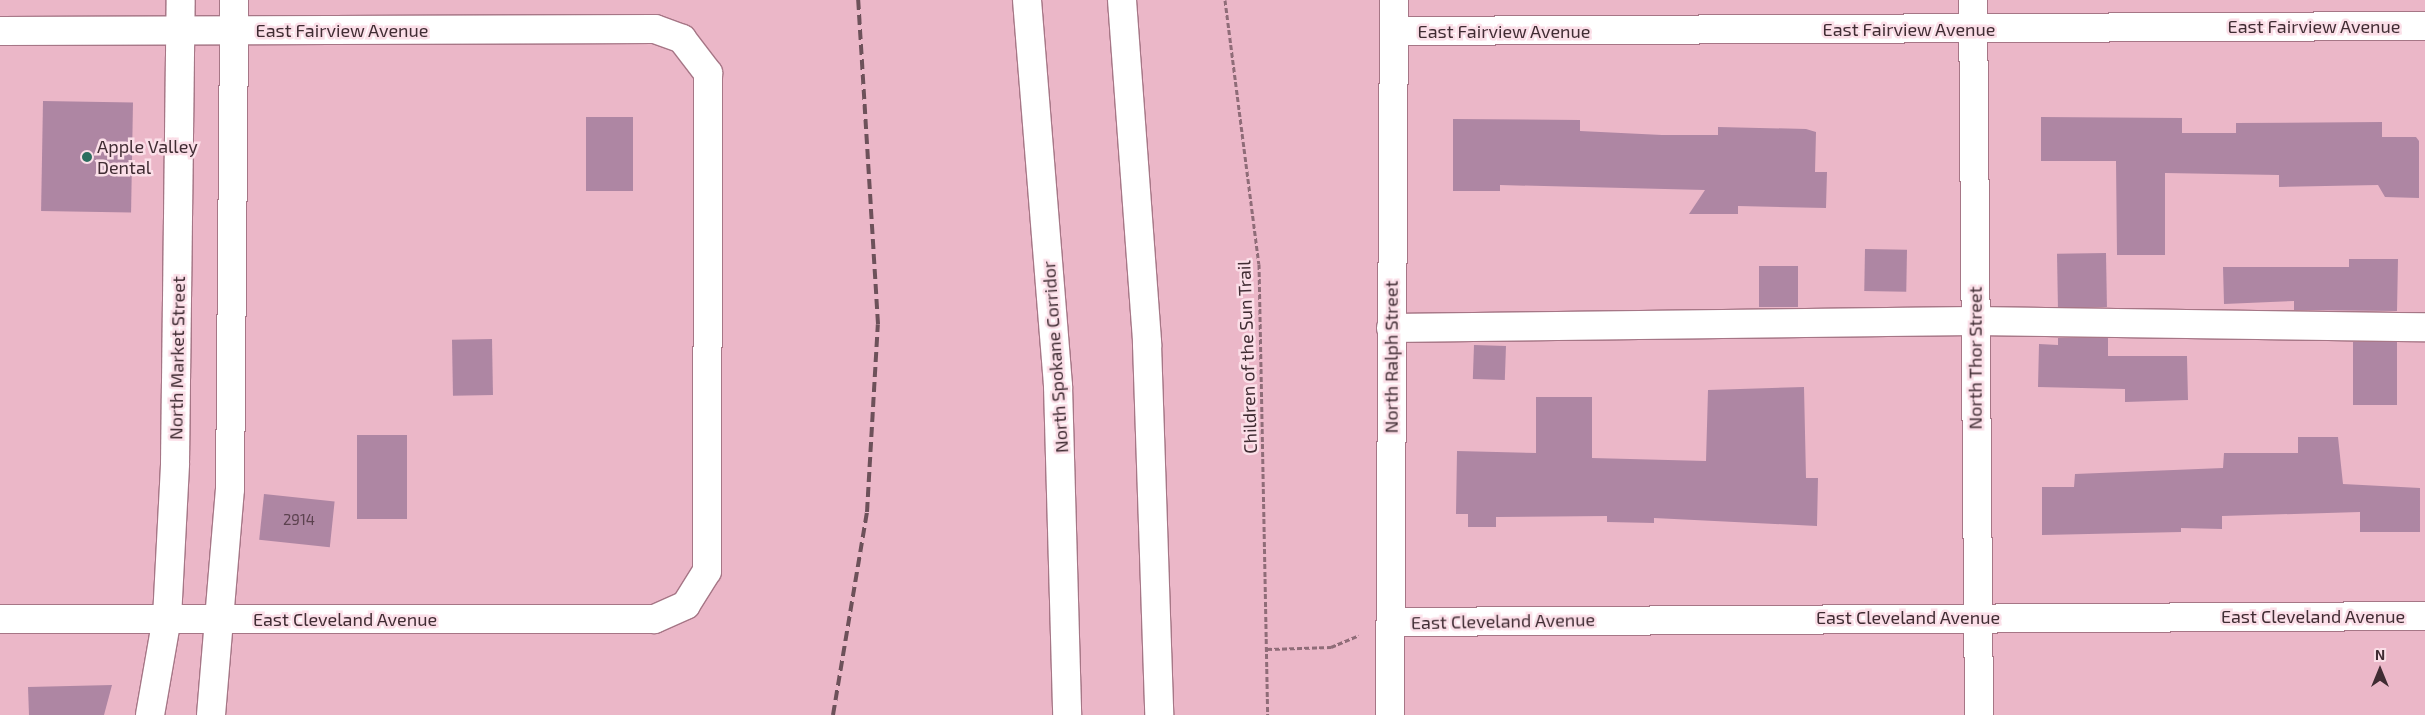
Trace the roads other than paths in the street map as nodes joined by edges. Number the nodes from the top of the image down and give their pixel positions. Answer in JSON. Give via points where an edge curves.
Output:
{"nodes":[{"id":1,"x":181,"y":0,"type":"edge"},
{"id":2,"x":234,"y":0,"type":"edge"},
{"id":3,"x":1027,"y":0,"type":"edge"},
{"id":4,"x":1122,"y":0,"type":"edge"},
{"id":5,"x":1394,"y":0,"type":"edge"},
{"id":6,"x":1973,"y":0,"type":"edge"},
{"id":7,"x":2425,"y":26,"type":"edge"},
{"id":8,"x":1973,"y":29,"type":"junction"},
{"id":9,"x":181,"y":30,"type":"junction"},
{"id":10,"x":234,"y":30,"type":"junction"},
{"id":11,"x":0,"y":31,"type":"edge"},
{"id":12,"x":1394,"y":31,"type":"junction"},
{"id":13,"x":1975,"y":321,"type":"junction"},
{"id":14,"x":2425,"y":326,"type":"edge"},
{"id":15,"x":1391,"y":328,"type":"junction"},
{"id":16,"x":686,"y":605,"type":"joint"},
{"id":17,"x":1975,"y":616,"type":"junction"},
{"id":18,"x":2425,"y":616,"type":"edge"},
{"id":19,"x":167,"y":618,"type":"junction"},
{"id":20,"x":220,"y":618,"type":"junction"},
{"id":21,"x":0,"y":619,"type":"edge"},
{"id":22,"x":1391,"y":622,"type":"junction"},
{"id":23,"x":150,"y":715,"type":"edge"},
{"id":24,"x":212,"y":715,"type":"edge"},
{"id":25,"x":1067,"y":715,"type":"edge"},
{"id":26,"x":1159,"y":715,"type":"edge"},
{"id":27,"x":1390,"y":715,"type":"edge"},
{"id":28,"x":1979,"y":715,"type":"edge"}],
"edges":[{"from":1,"to":9,"type":"main road","name":"North Market Street"},
{"from":2,"to":10,"type":"main road"},
{"from":3,"to":25,"type":"main road","name":"North Spokane Corridor","via":[[1058,386]]},
{"from":4,"to":26,"type":"main road","via":[[1147,344]]},
{"from":5,"to":12,"type":"main road","name":"North Ralph Street"},
{"from":6,"to":8,"type":"main road","name":"North Thor Street"},
{"from":7,"to":8,"type":"main road","name":"East Fairview Avenue"},
{"from":8,"to":12,"type":"main road","name":"East Fairview Avenue"},
{"from":8,"to":13,"type":"main road","name":"North Thor Street"},
{"from":9,"to":10,"type":"main road","name":"East Fairview Avenue"},
{"from":9,"to":11,"type":"main road","name":"East Fairview Avenue"},
{"from":9,"to":19,"type":"main road","name":"North Market Street","via":[[177,409]]},
{"from":10,"to":16,"type":"main road","name":"East Fairview Avenue","via":[[655,29],[682,39],[708,73],[707,571]]},
{"from":10,"to":20,"type":"main road","via":[[230,489]]},
{"from":12,"to":15,"type":"main road","name":"North Ralph Street"},
{"from":13,"to":14,"type":"main road"},
{"from":13,"to":15,"type":"main road"},
{"from":13,"to":17,"type":"main road","name":"North Thor Street"},
{"from":15,"to":22,"type":"main road","name":"North Ralph Street"},
{"from":16,"to":20,"type":"main road","name":"East Cleveland Avenue","via":[[654,619]]},
{"from":17,"to":18,"type":"main road","name":"East Cleveland Avenue"},
{"from":17,"to":22,"type":"main road","name":"East Cleveland Avenue"},
{"from":17,"to":28,"type":"main road","name":"North Thor Street"},
{"from":19,"to":20,"type":"main road","name":"East Cleveland Avenue"},
{"from":19,"to":21,"type":"main road","name":"East Cleveland Avenue"},
{"from":19,"to":23,"type":"main road","name":"North Market Street"},
{"from":20,"to":24,"type":"main road"},
{"from":22,"to":27,"type":"main road","name":"North Ralph Street"}]}
